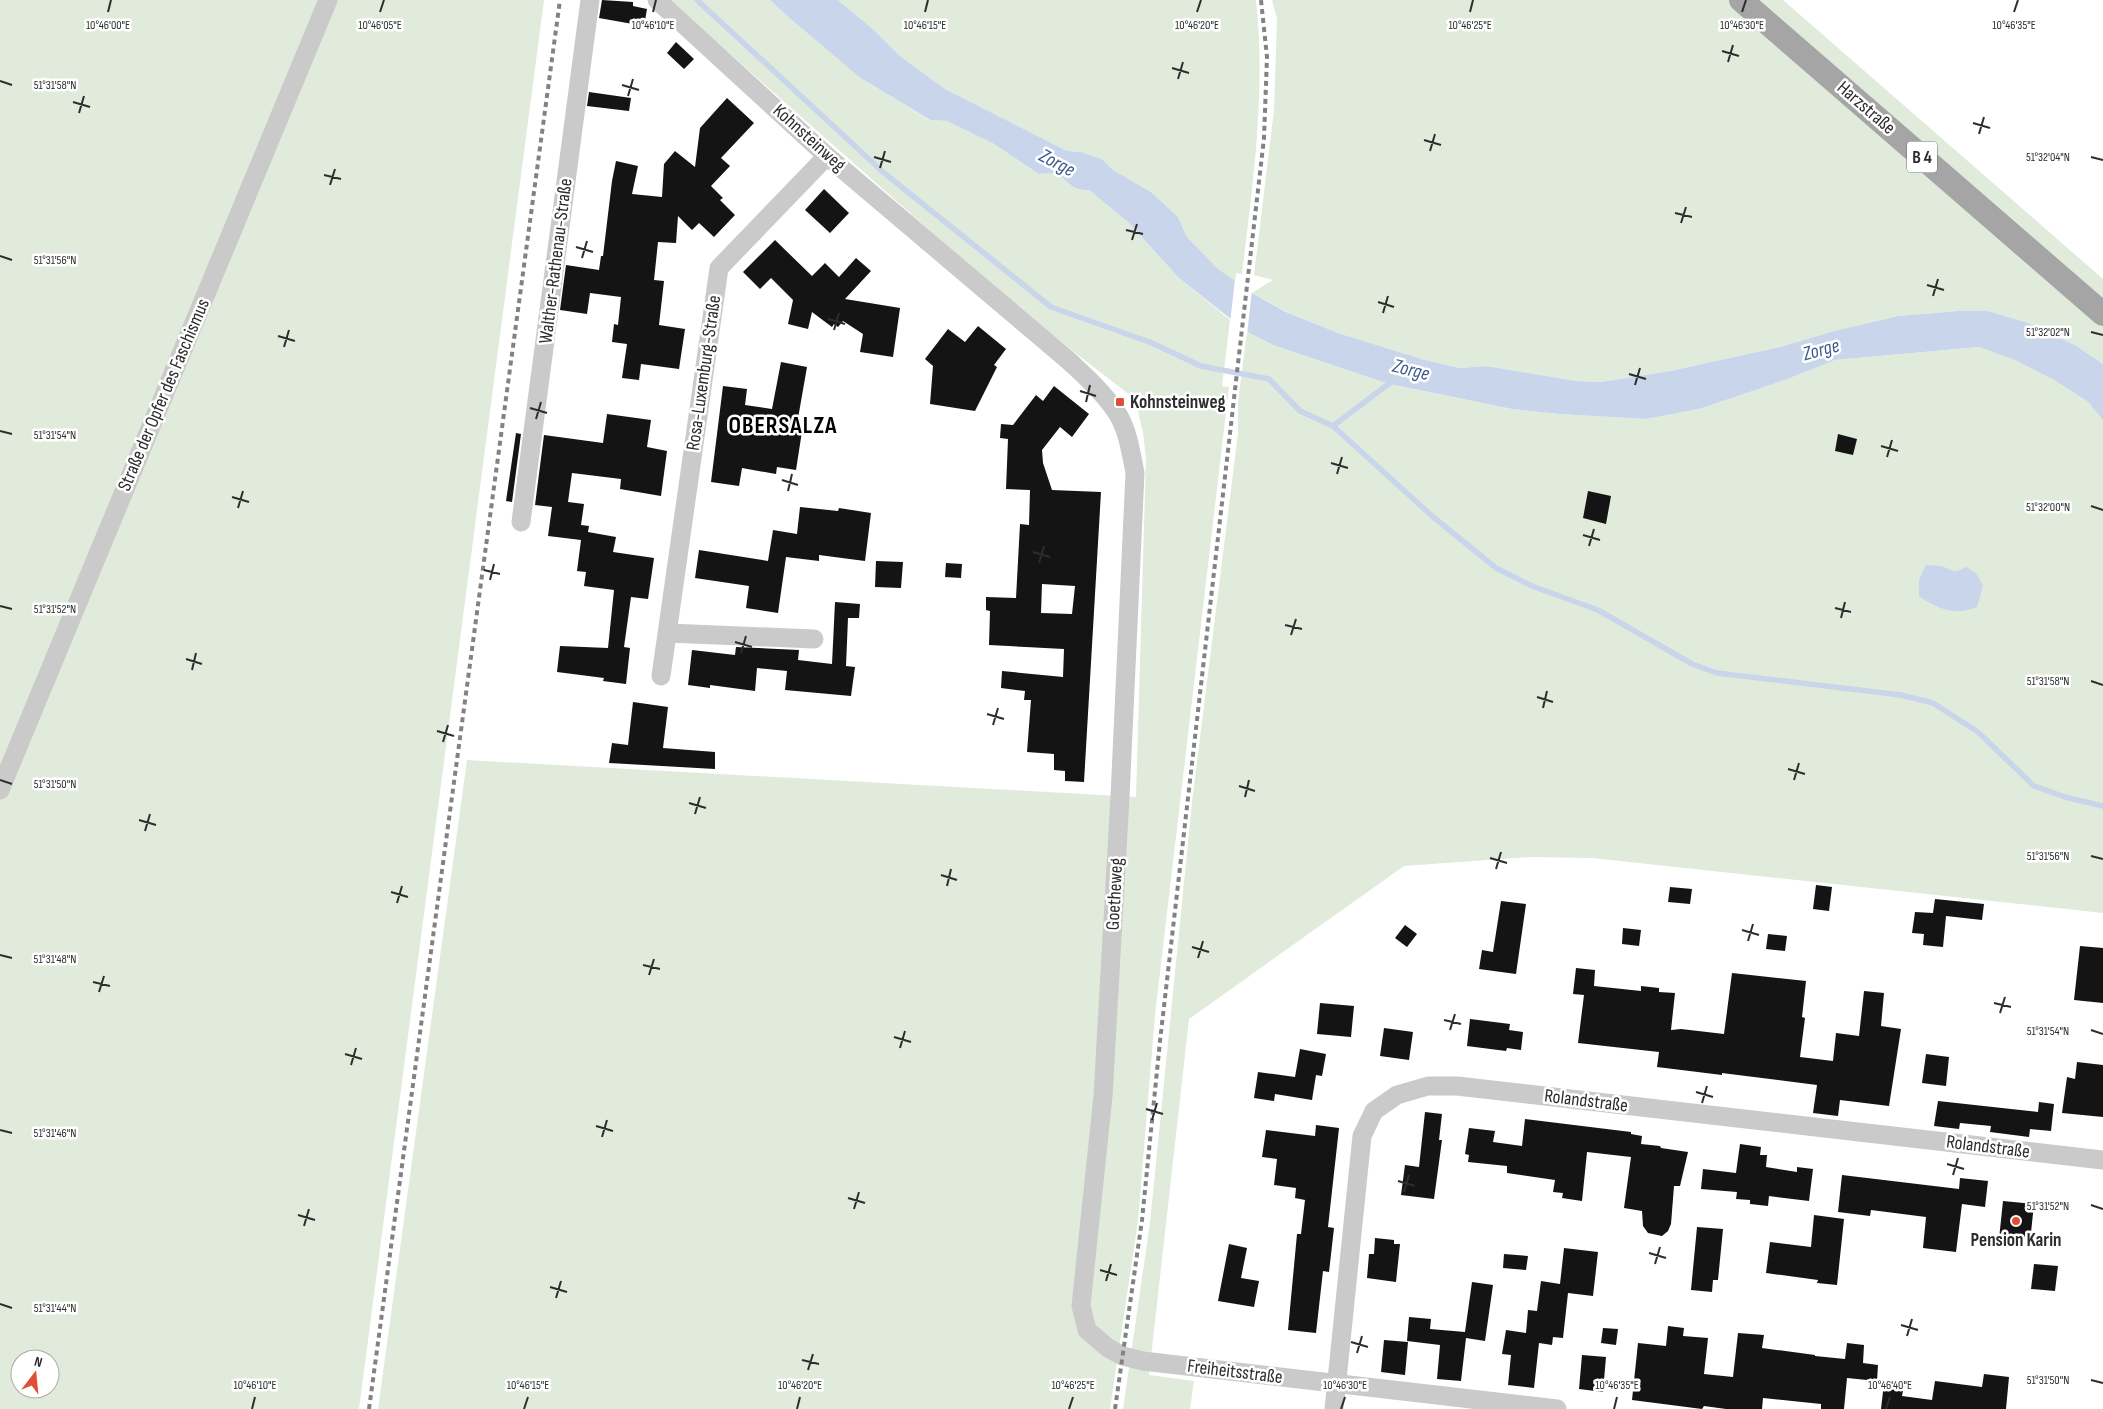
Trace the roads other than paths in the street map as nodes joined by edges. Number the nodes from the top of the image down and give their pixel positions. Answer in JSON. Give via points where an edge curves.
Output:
{"nodes":[{"id":1,"x":328,"y":0,"type":"edge"},
{"id":2,"x":590,"y":0,"type":"edge"},
{"id":3,"x":657,"y":0,"type":"edge"},
{"id":4,"x":1741,"y":0,"type":"edge"},
{"id":5,"x":827,"y":156,"type":"junction"},
{"id":6,"x":2103,"y":314,"type":"edge"},
{"id":7,"x":1118,"y":414,"type":"joint"},
{"id":8,"x":521,"y":522,"type":"dead end"},
{"id":9,"x":668,"y":633,"type":"junction"},
{"id":10,"x":814,"y":639,"type":"dead end"},
{"id":11,"x":661,"y":676,"type":"dead end"},
{"id":12,"x":0,"y":790,"type":"edge"},
{"id":13,"x":2103,"y":1160,"type":"edge"},
{"id":14,"x":1123,"y":1356,"type":"joint"},
{"id":15,"x":1337,"y":1384,"type":"junction"},
{"id":16,"x":1538,"y":1408,"type":"edge"},
{"id":17,"x":1334,"y":1409,"type":"edge"},
{"id":18,"x":1557,"y":1409,"type":"edge"}],
"edges":[{"from":1,"to":12,"type":"street","name":"Straße der Opfer des Faschismus"},
{"from":2,"to":8,"type":"street","name":"Walther-Rathenau-Straße"},
{"from":3,"to":5,"type":"street","name":"Kohnsteinweg"},
{"from":4,"to":6,"type":"main road","name":"Harzstraße","number":"B 4"},
{"from":5,"to":7,"type":"street","name":"Kohnsteinweg","via":[[1069,361]]},
{"from":5,"to":9,"type":"street","name":"Rosa-Luxemburg-Straße","via":[[719,268]]},
{"from":7,"to":14,"type":"street","name":"Goetheweg","via":[[1130,445],[1135,472],[1104,1096],[1081,1306],[1087,1330]]},
{"from":9,"to":10,"type":"street"},
{"from":9,"to":11,"type":"street","name":"Rosa-Luxemburg-Straße"},
{"from":13,"to":15,"type":"street","name":"Rolandstraße","via":[[1457,1086],[1428,1086],[1397,1096],[1374,1111],[1362,1136]]},
{"from":14,"to":15,"type":"street","name":"Freiheitsstraße"},
{"from":15,"to":16,"type":"street","name":"Freiheitsstraße"},
{"from":15,"to":17,"type":"street","name":"Rolandstraße"},
{"from":16,"to":18,"type":"street","name":"Freiheitsstraße"}]}
